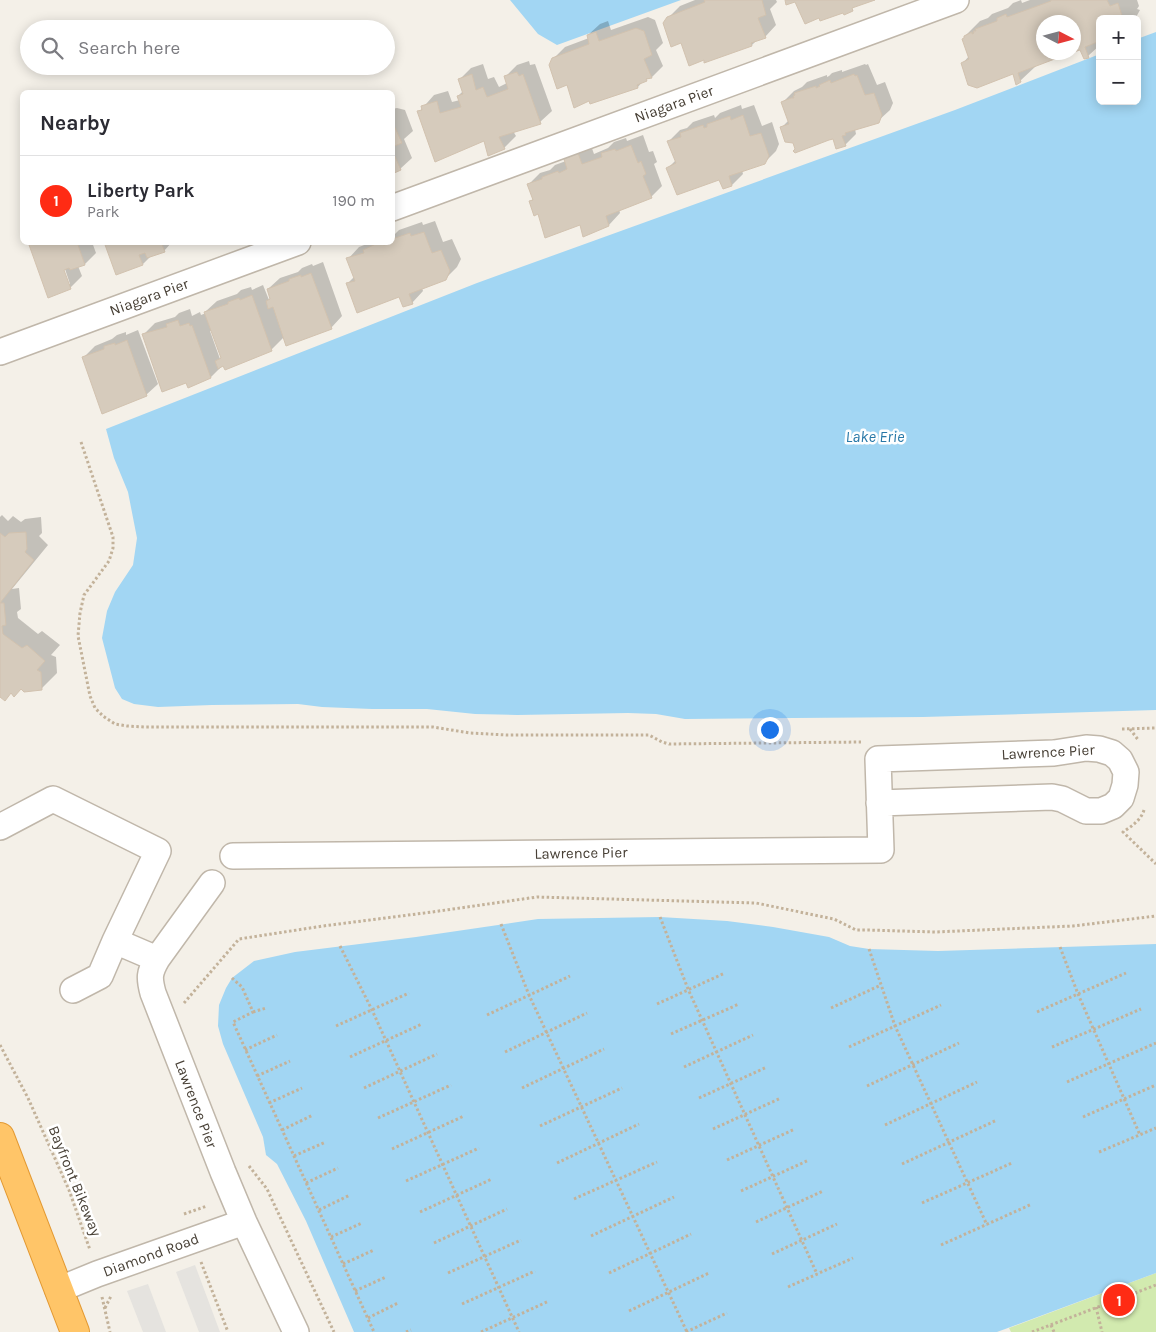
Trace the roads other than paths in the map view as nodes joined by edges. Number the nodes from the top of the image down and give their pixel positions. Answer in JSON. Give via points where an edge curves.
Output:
{"nodes":[{"id":1,"x":956,"y":0,"type":"edge"},
{"id":2,"x":395,"y":207,"type":"edge"},
{"id":3,"x":290,"y":245,"type":"edge"},
{"id":4,"x":0,"y":352,"type":"edge"},
{"id":5,"x":880,"y":802,"type":"junction"},
{"id":6,"x":0,"y":827,"type":"edge"},
{"id":7,"x":234,"y":856,"type":"dead end"},
{"id":8,"x":212,"y":882,"type":"dead end"},
{"id":9,"x":115,"y":941,"type":"junction"},
{"id":10,"x":157,"y":959,"type":"junction"},
{"id":11,"x":74,"y":990,"type":"dead end"},
{"id":12,"x":0,"y":1136,"type":"edge"},
{"id":13,"x":244,"y":1222,"type":"junction"},
{"id":14,"x":58,"y":1290,"type":"junction"},
{"id":15,"x":75,"y":1332,"type":"edge"},
{"id":16,"x":296,"y":1332,"type":"edge"}],
"edges":[{"from":1,"to":2,"type":"street","name":"Niagara Pier"},
{"from":3,"to":4,"type":"street","name":"Niagara Pier"},
{"from":5,"to":5,"type":"street","name":"Lawrence Pier","via":[[872,751],[1054,753],[1099,749],[1112,753],[1126,772],[1121,798],[1113,806],[1100,811],[1086,811],[1052,797]]},
{"from":5,"to":7,"type":"street","name":"Lawrence Pier","via":[[881,850]]},
{"from":6,"to":9,"type":"street","via":[[53,799],[158,851]]},
{"from":8,"to":10,"type":"street","name":"Lawrence Pier"},
{"from":9,"to":10,"type":"street"},
{"from":9,"to":11,"type":"street","via":[[100,976]]},
{"from":10,"to":13,"type":"street","name":"Lawrence Pier","via":[[149,979],[153,993]]},
{"from":12,"to":14,"type":"highway"},
{"from":13,"to":14,"type":"street","name":"Diamond Road"},
{"from":13,"to":16,"type":"street","name":"Lawrence Pier"},
{"from":14,"to":15,"type":"highway"}]}
